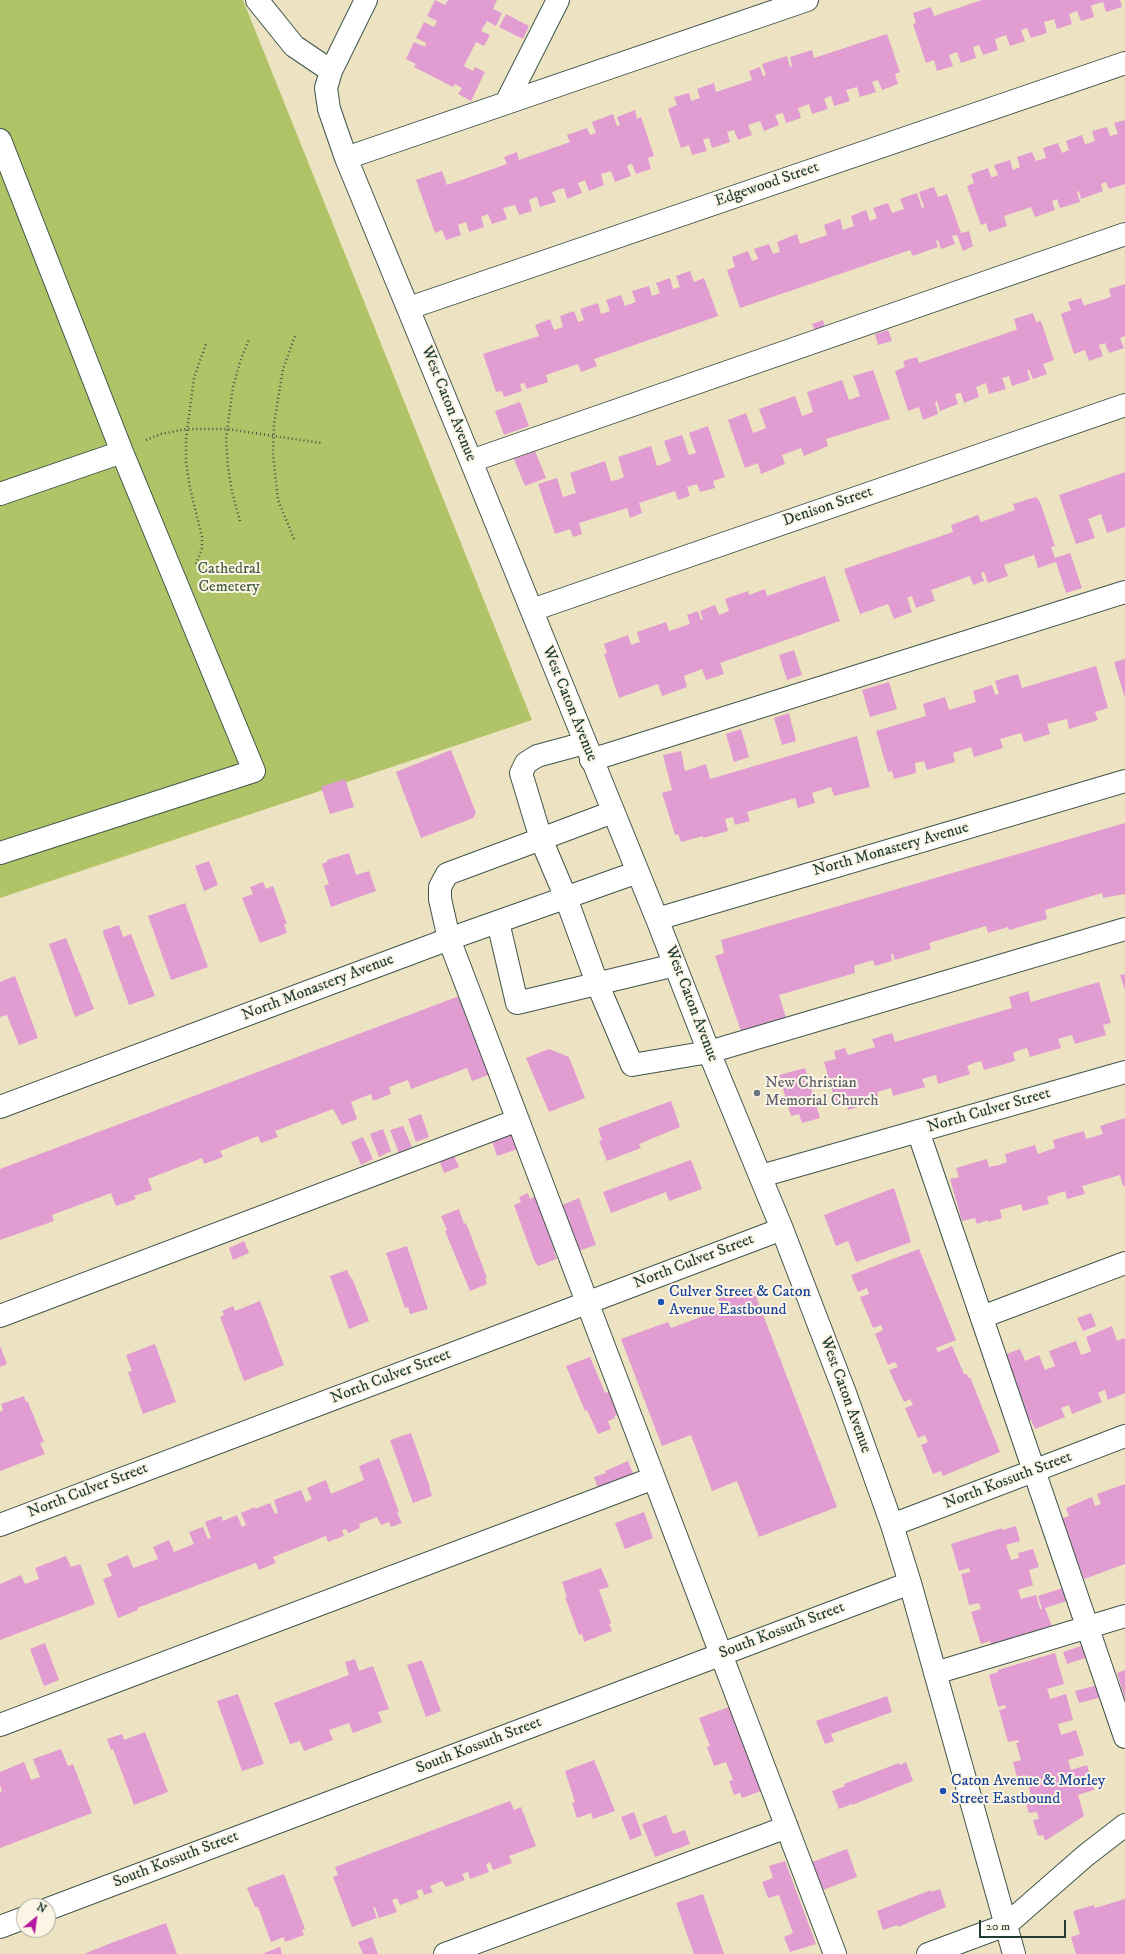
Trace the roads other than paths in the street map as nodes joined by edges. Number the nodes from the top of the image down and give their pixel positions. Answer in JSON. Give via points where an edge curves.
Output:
{"nodes":[{"id":1,"x":257,"y":0,"type":"edge"},
{"id":2,"x":366,"y":0,"type":"edge"},
{"id":3,"x":558,"y":0,"type":"edge"},
{"id":4,"x":807,"y":0,"type":"edge"},
{"id":5,"x":1125,"y":63,"type":"edge"},
{"id":6,"x":331,"y":71,"type":"junction"},
{"id":7,"x":506,"y":103,"type":"junction"},
{"id":8,"x":0,"y":140,"type":"edge"},
{"id":9,"x":346,"y":158,"type":"junction"},
{"id":10,"x":1125,"y":234,"type":"edge"},
{"id":11,"x":409,"y":308,"type":"junction"},
{"id":12,"x":1125,"y":405,"type":"edge"},
{"id":13,"x":122,"y":452,"type":"junction"},
{"id":14,"x":471,"y":461,"type":"junction"},
{"id":15,"x":0,"y":494,"type":"edge"},
{"id":16,"x":1125,"y":592,"type":"edge"},
{"id":17,"x":532,"y":610,"type":"junction"},
{"id":18,"x":588,"y":751,"type":"junction"},
{"id":19,"x":1125,"y":781,"type":"edge"},
{"id":20,"x":613,"y":812,"type":"junction"},
{"id":21,"x":541,"y":839,"type":"junction"},
{"id":22,"x":0,"y":853,"type":"edge"},
{"id":23,"x":638,"y":872,"type":"junction"},
{"id":24,"x":566,"y":898,"type":"junction"},
{"id":25,"x":657,"y":919,"type":"junction"},
{"id":26,"x":498,"y":922,"type":"junction"},
{"id":27,"x":1125,"y":929,"type":"edge"},
{"id":28,"x":449,"y":939,"type":"junction"},
{"id":29,"x":675,"y":965,"type":"junction"},
{"id":30,"x":597,"y":983,"type":"junction"},
{"id":31,"x":709,"y":1052,"type":"junction"},
{"id":32,"x":1125,"y":1072,"type":"edge"},
{"id":33,"x":0,"y":1107,"type":"edge"},
{"id":34,"x":518,"y":1120,"type":"junction"},
{"id":35,"x":918,"y":1132,"type":"junction"},
{"id":36,"x":760,"y":1176,"type":"junction"},
{"id":37,"x":782,"y":1229,"type":"junction"},
{"id":38,"x":1125,"y":1263,"type":"edge"},
{"id":39,"x":588,"y":1302,"type":"junction"},
{"id":40,"x":0,"y":1316,"type":"edge"},
{"id":41,"x":982,"y":1317,"type":"junction"},
{"id":42,"x":1125,"y":1436,"type":"edge"},
{"id":43,"x":1034,"y":1471,"type":"junction"},
{"id":44,"x":654,"y":1478,"type":"junction"},
{"id":45,"x":0,"y":1525,"type":"edge"},
{"id":46,"x":892,"y":1525,"type":"junction"},
{"id":47,"x":910,"y":1583,"type":"junction"},
{"id":48,"x":1125,"y":1616,"type":"edge"},
{"id":49,"x":1088,"y":1628,"type":"junction"},
{"id":50,"x":721,"y":1654,"type":"junction"},
{"id":51,"x":935,"y":1673,"type":"junction"},
{"id":52,"x":0,"y":1725,"type":"edge"},
{"id":53,"x":1125,"y":1737,"type":"edge"},
{"id":54,"x":1125,"y":1825,"type":"edge"},
{"id":55,"x":787,"y":1827,"type":"junction"},
{"id":56,"x":56,"y":1906,"type":"edge"},
{"id":57,"x":16,"y":1921,"type":"edge"},
{"id":58,"x":1006,"y":1925,"type":"junction"},
{"id":59,"x":0,"y":1927,"type":"edge"},
{"id":60,"x":445,"y":1954,"type":"edge"},
{"id":61,"x":835,"y":1954,"type":"edge"},
{"id":62,"x":928,"y":1954,"type":"edge"},
{"id":63,"x":1014,"y":1954,"type":"edge"}],
"edges":[{"from":1,"to":6,"type":"street","via":[[294,46]]},
{"from":2,"to":6,"type":"street","name":"West Caton Avenue"},
{"from":3,"to":7,"type":"street"},
{"from":4,"to":7,"type":"street"},
{"from":5,"to":11,"type":"street","name":"Edgewood Street"},
{"from":6,"to":9,"type":"street","name":"West Caton Avenue","via":[[326,88],[329,108]]},
{"from":7,"to":9,"type":"street"},
{"from":8,"to":13,"type":"street"},
{"from":9,"to":11,"type":"street","name":"West Caton Avenue"},
{"from":10,"to":14,"type":"street"},
{"from":11,"to":14,"type":"street","name":"West Caton Avenue"},
{"from":12,"to":17,"type":"street","name":"Denison Street"},
{"from":13,"to":15,"type":"street"},
{"from":13,"to":22,"type":"street","via":[[254,771]]},
{"from":14,"to":17,"type":"street","name":"West Caton Avenue"},
{"from":16,"to":18,"type":"street"},
{"from":17,"to":18,"type":"street","name":"West Caton Avenue"},
{"from":18,"to":20,"type":"street","name":"West Caton Avenue"},
{"from":18,"to":21,"type":"street","via":[[536,756],[526,763],[522,773]]},
{"from":19,"to":25,"type":"street","name":"North Monastery Avenue"},
{"from":20,"to":21,"type":"street"},
{"from":20,"to":23,"type":"street","name":"West Caton Avenue"},
{"from":21,"to":24,"type":"street"},
{"from":21,"to":28,"type":"street","via":[[447,874],[440,887],[440,899]]},
{"from":23,"to":24,"type":"street","name":"North Monastery Avenue"},
{"from":23,"to":25,"type":"street","name":"West Caton Avenue"},
{"from":24,"to":26,"type":"street","name":"North Monastery Avenue"},
{"from":24,"to":30,"type":"street"},
{"from":25,"to":29,"type":"street","name":"West Caton Avenue"},
{"from":26,"to":28,"type":"street","name":"North Monastery Avenue"},
{"from":26,"to":30,"type":"street","via":[[517,1003]]},
{"from":27,"to":31,"type":"street"},
{"from":28,"to":33,"type":"street","name":"North Monastery Avenue"},
{"from":28,"to":34,"type":"street"},
{"from":29,"to":30,"type":"street"},
{"from":29,"to":31,"type":"street","name":"West Caton Avenue"},
{"from":30,"to":31,"type":"street","via":[[632,1065]]},
{"from":31,"to":36,"type":"street","name":"West Caton Avenue"},
{"from":32,"to":35,"type":"street","name":"North Culver Street"},
{"from":34,"to":39,"type":"street"},
{"from":34,"to":40,"type":"street"},
{"from":35,"to":36,"type":"street","name":"North Culver Street"},
{"from":35,"to":41,"type":"street"},
{"from":36,"to":37,"type":"street","name":"West Caton Avenue"},
{"from":37,"to":39,"type":"street","name":"North Culver Street"},
{"from":37,"to":46,"type":"street","name":"West Caton Avenue"},
{"from":38,"to":41,"type":"street"},
{"from":39,"to":44,"type":"street"},
{"from":39,"to":45,"type":"street","name":"North Culver Street"},
{"from":41,"to":43,"type":"street"},
{"from":42,"to":43,"type":"street","name":"North Kossuth Street"},
{"from":43,"to":46,"type":"street","name":"North Kossuth Street"},
{"from":43,"to":49,"type":"street"},
{"from":44,"to":50,"type":"street"},
{"from":44,"to":52,"type":"street"},
{"from":46,"to":47,"type":"street","name":"West Caton Avenue"},
{"from":47,"to":50,"type":"street","name":"South Kossuth Street"},
{"from":47,"to":51,"type":"street","name":"West Caton Avenue"},
{"from":48,"to":49,"type":"street"},
{"from":49,"to":51,"type":"street"},
{"from":49,"to":53,"type":"street"},
{"from":50,"to":55,"type":"street"},
{"from":50,"to":56,"type":"street","name":"South Kossuth Street"},
{"from":51,"to":58,"type":"street","name":"West Caton Avenue"},
{"from":54,"to":58,"type":"street","via":[[1085,1856]]},
{"from":55,"to":60,"type":"street"},
{"from":55,"to":61,"type":"street"},
{"from":57,"to":59,"type":"street"},
{"from":58,"to":62,"type":"street"},
{"from":58,"to":63,"type":"street","name":"West Caton Avenue"}]}
